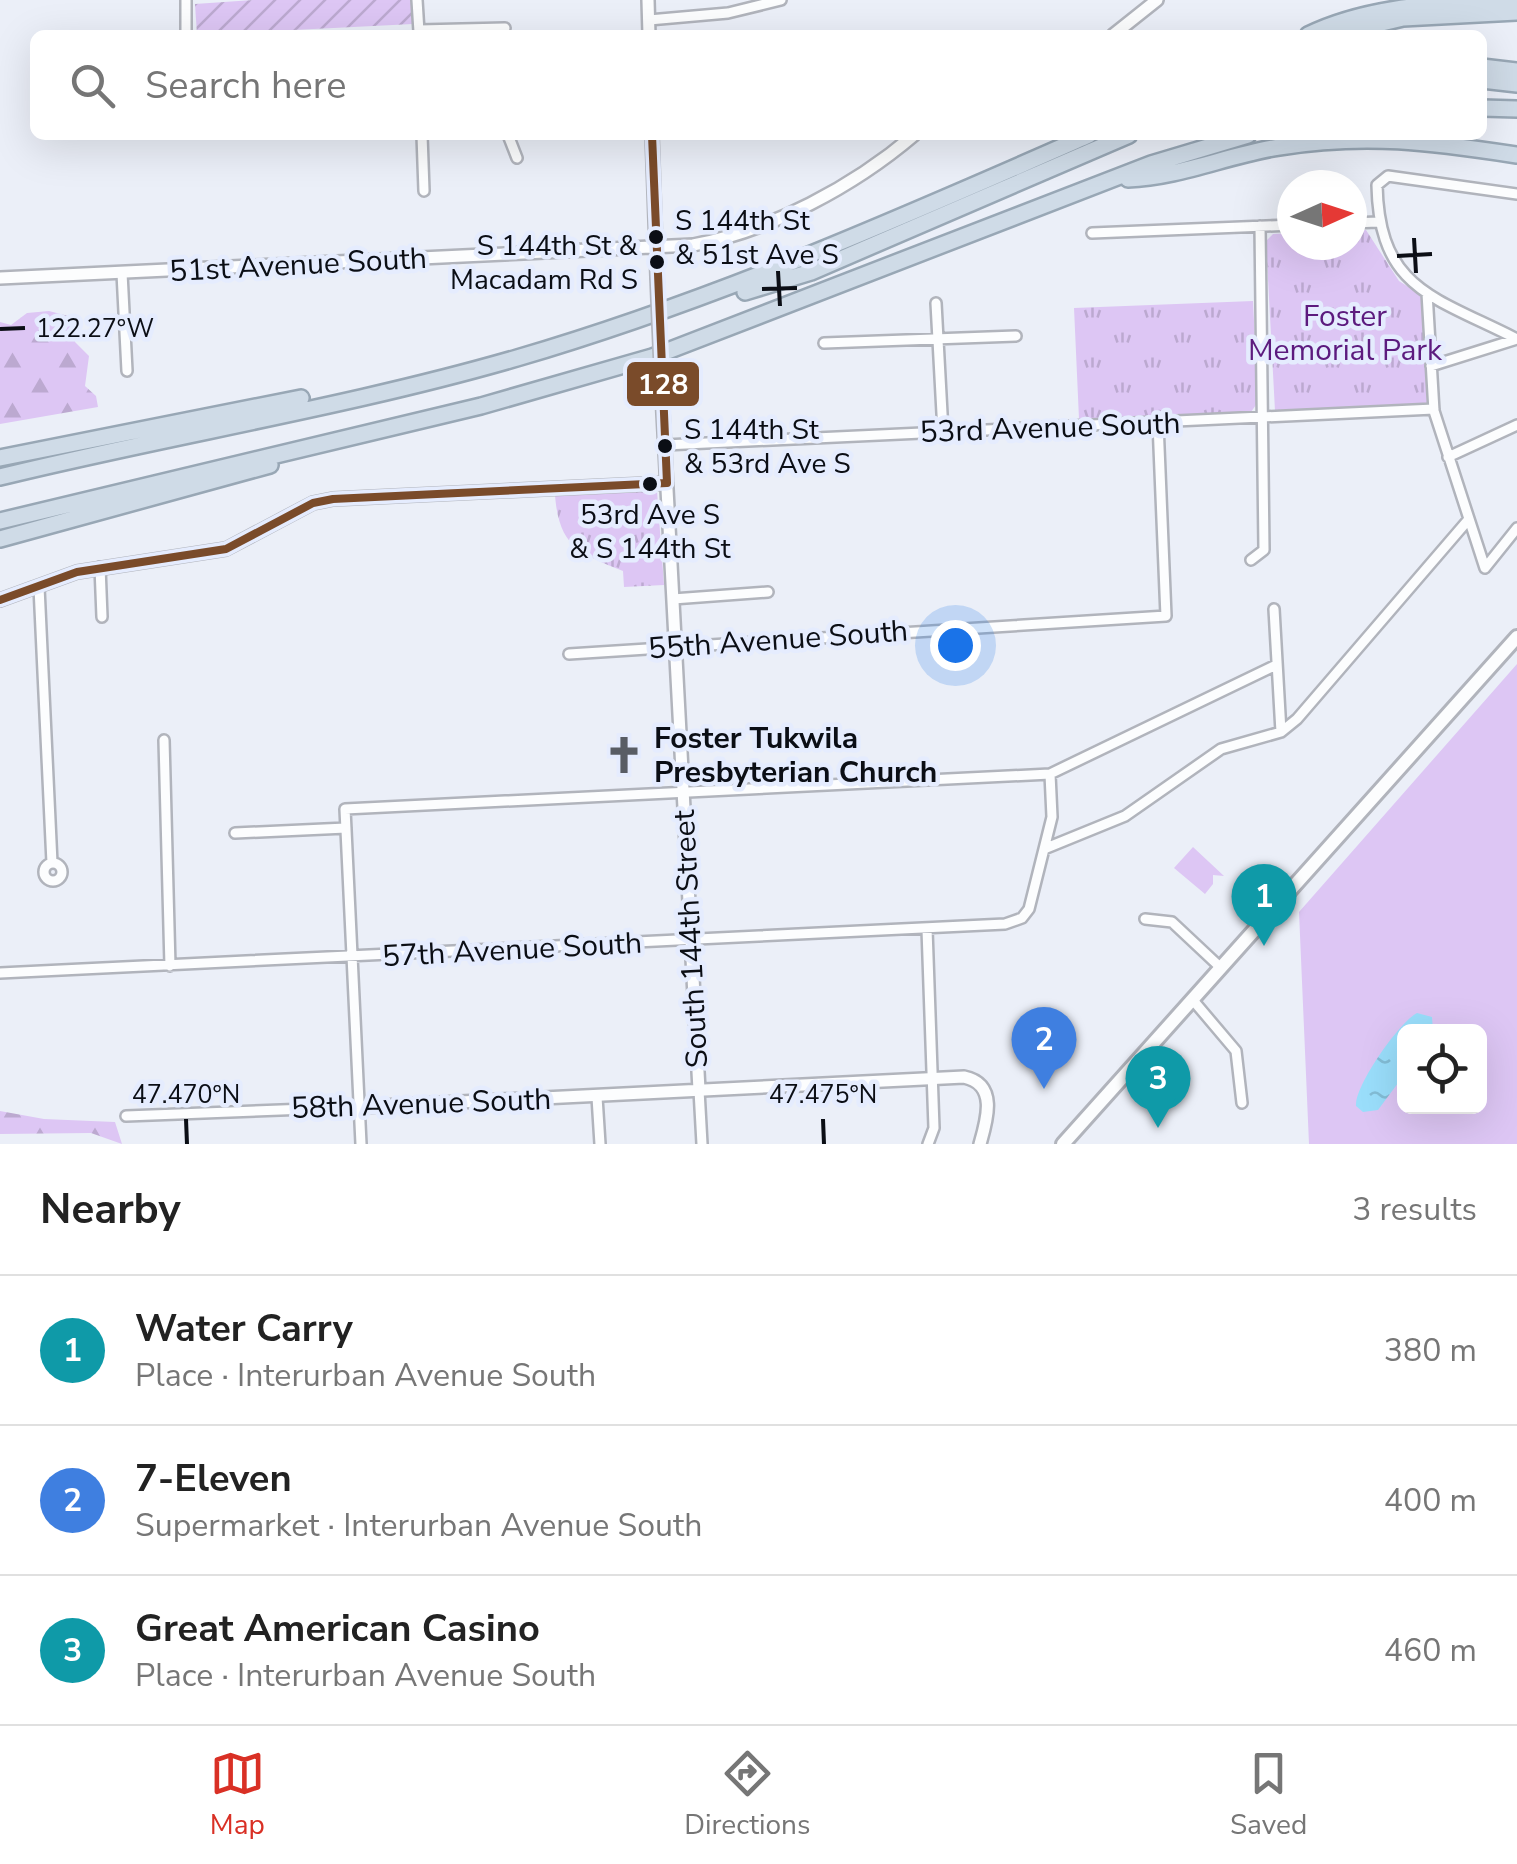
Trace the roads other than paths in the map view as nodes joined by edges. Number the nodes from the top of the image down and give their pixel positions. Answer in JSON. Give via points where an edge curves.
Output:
{"nodes":[{"id":1,"x":186,"y":0,"type":"edge"},
{"id":2,"x":418,"y":0,"type":"edge"},
{"id":3,"x":648,"y":0,"type":"edge"},
{"id":4,"x":782,"y":0,"type":"edge"},
{"id":5,"x":1157,"y":0,"type":"edge"},
{"id":6,"x":1496,"y":0,"type":"edge"},
{"id":7,"x":1517,"y":1,"type":"edge"},
{"id":8,"x":1517,"y":12,"type":"edge"},
{"id":9,"x":648,"y":20,"type":"junction"},
{"id":10,"x":505,"y":28,"type":"dead end"},
{"id":11,"x":186,"y":30,"type":"edge"},
{"id":12,"x":419,"y":30,"type":"edge"},
{"id":13,"x":471,"y":30,"type":"edge"},
{"id":14,"x":649,"y":30,"type":"edge"},
{"id":15,"x":1118,"y":30,"type":"edge"},
{"id":16,"x":1321,"y":30,"type":"edge"},
{"id":17,"x":1352,"y":30,"type":"edge"},
{"id":18,"x":1487,"y":68,"type":"edge"},
{"id":19,"x":1517,"y":72,"type":"edge"},
{"id":20,"x":1487,"y":81,"type":"edge"},
{"id":21,"x":1517,"y":84,"type":"edge"},
{"id":22,"x":1487,"y":108,"type":"edge"},
{"id":23,"x":1517,"y":109,"type":"edge"},
{"id":24,"x":422,"y":140,"type":"edge"},
{"id":25,"x":510,"y":140,"type":"edge"},
{"id":26,"x":652,"y":140,"type":"edge"},
{"id":27,"x":907,"y":140,"type":"edge"},
{"id":28,"x":1078,"y":140,"type":"edge"},
{"id":29,"x":1117,"y":140,"type":"edge"},
{"id":30,"x":1230,"y":140,"type":"edge"},
{"id":31,"x":1330,"y":140,"type":"edge"},
{"id":32,"x":1410,"y":140,"type":"edge"},
{"id":33,"x":1517,"y":155,"type":"edge"},
{"id":34,"x":517,"y":158,"type":"dead end"},
{"id":35,"x":1114,"y":180,"type":"junction"},
{"id":36,"x":424,"y":191,"type":"dead end"},
{"id":37,"x":1517,"y":194,"type":"edge"},
{"id":38,"x":1367,"y":222,"type":"edge"},
{"id":39,"x":1378,"y":222,"type":"junction"},
{"id":40,"x":1277,"y":225,"type":"edge"},
{"id":41,"x":1260,"y":226,"type":"junction"},
{"id":42,"x":1092,"y":233,"type":"dead end"},
{"id":43,"x":656,"y":249,"type":"junction"},
{"id":44,"x":122,"y":273,"type":"junction"},
{"id":45,"x":0,"y":278,"type":"edge"},
{"id":46,"x":1427,"y":293,"type":"junction"},
{"id":47,"x":936,"y":303,"type":"dead end"},
{"id":48,"x":682,"y":306,"type":"junction"},
{"id":49,"x":1016,"y":336,"type":"dead end"},
{"id":50,"x":938,"y":338,"type":"junction"},
{"id":51,"x":1517,"y":339,"type":"edge"},
{"id":52,"x":824,"y":344,"type":"dead end"},
{"id":53,"x":1432,"y":366,"type":"junction"},
{"id":54,"x":126,"y":371,"type":"dead end"},
{"id":55,"x":414,"y":383,"type":"junction"},
{"id":56,"x":1434,"y":409,"type":"junction"},
{"id":57,"x":1264,"y":419,"type":"junction"},
{"id":58,"x":1158,"y":424,"type":"junction"},
{"id":59,"x":1516,"y":428,"type":"edge"},
{"id":60,"x":943,"y":432,"type":"junction"},
{"id":61,"x":369,"y":434,"type":"junction"},
{"id":62,"x":666,"y":445,"type":"junction"},
{"id":63,"x":1448,"y":457,"type":"junction"},
{"id":64,"x":0,"y":458,"type":"edge"},
{"id":65,"x":0,"y":477,"type":"edge"},
{"id":66,"x":667,"y":483,"type":"junction"},
{"id":67,"x":1469,"y":519,"type":"junction"},
{"id":68,"x":0,"y":520,"type":"edge"},
{"id":69,"x":1517,"y":528,"type":"edge"},
{"id":70,"x":0,"y":538,"type":"edge"},
{"id":71,"x":1251,"y":560,"type":"dead end"},
{"id":72,"x":100,"y":567,"type":"junction"},
{"id":73,"x":39,"y":587,"type":"junction"},
{"id":74,"x":768,"y":592,"type":"dead end"},
{"id":75,"x":672,"y":599,"type":"junction"},
{"id":76,"x":0,"y":600,"type":"edge"},
{"id":77,"x":1274,"y":609,"type":"dead end"},
{"id":78,"x":102,"y":617,"type":"dead end"},
{"id":79,"x":1517,"y":638,"type":"edge"},
{"id":80,"x":676,"y":647,"type":"junction"},
{"id":81,"x":569,"y":654,"type":"dead end"},
{"id":82,"x":1276,"y":665,"type":"junction"},
{"id":83,"x":1281,"y":732,"type":"junction"},
{"id":84,"x":164,"y":740,"type":"dead end"},
{"id":85,"x":1050,"y":774,"type":"junction"},
{"id":86,"x":683,"y":792,"type":"junction"},
{"id":87,"x":346,"y":828,"type":"junction"},
{"id":88,"x":235,"y":834,"type":"dead end"},
{"id":89,"x":1044,"y":849,"type":"junction"},
{"id":90,"x":52,"y":863,"type":"dead end"},
{"id":91,"x":1145,"y":920,"type":"dead end"},
{"id":92,"x":927,"y":928,"type":"junction"},
{"id":93,"x":690,"y":941,"type":"junction"},
{"id":94,"x":351,"y":958,"type":"junction"},
{"id":95,"x":170,"y":966,"type":"junction"},
{"id":96,"x":1220,"y":968,"type":"junction"},
{"id":97,"x":0,"y":973,"type":"edge"},
{"id":98,"x":1192,"y":1000,"type":"junction"},
{"id":99,"x":931,"y":1078,"type":"junction"},
{"id":100,"x":699,"y":1090,"type":"junction"},
{"id":101,"x":597,"y":1096,"type":"junction"},
{"id":102,"x":1242,"y":1103,"type":"dead end"},
{"id":103,"x":360,"y":1106,"type":"junction"},
{"id":104,"x":126,"y":1116,"type":"dead end"},
{"id":105,"x":929,"y":1142,"type":"edge"},
{"id":106,"x":361,"y":1144,"type":"edge"},
{"id":107,"x":600,"y":1144,"type":"edge"},
{"id":108,"x":702,"y":1144,"type":"edge"},
{"id":109,"x":980,"y":1144,"type":"edge"},
{"id":110,"x":1063,"y":1144,"type":"edge"}],
"edges":[{"from":1,"to":11,"type":"street"},
{"from":2,"to":12,"type":"street"},
{"from":3,"to":9,"type":"street"},
{"from":4,"to":9,"type":"street"},
{"from":5,"to":15,"type":"street"},
{"from":6,"to":7,"type":"highway"},
{"from":6,"to":16,"type":"highway","via":[[1391,10]]},
{"from":8,"to":17,"type":"highway","via":[[1403,18]]},
{"from":9,"to":14,"type":"street"},
{"from":10,"to":13,"type":"street"},
{"from":18,"to":19,"type":"highway"},
{"from":20,"to":21,"type":"highway"},
{"from":22,"to":23,"type":"highway"},
{"from":24,"to":36,"type":"street"},
{"from":25,"to":34,"type":"street"},
{"from":26,"to":43,"type":"street","name":"South 144th Street"},
{"from":27,"to":43,"type":"street","name":"51st Avenue South","via":[[862,174],[776,218],[718,241]]},
{"from":28,"to":48,"type":"highway"},
{"from":29,"to":48,"type":"highway","via":[[811,272]]},
{"from":30,"to":35,"type":"highway"},
{"from":31,"to":35,"type":"highway","via":[[1156,178]]},
{"from":32,"to":33,"type":"highway"},
{"from":35,"to":61,"type":"highway","via":[[652,356]]},
{"from":37,"to":39,"type":"street","via":[[1381,178]]},
{"from":38,"to":39,"type":"street"},
{"from":39,"to":46,"type":"street","via":[[1398,270]]},
{"from":40,"to":41,"type":"street"},
{"from":41,"to":42,"type":"street"},
{"from":41,"to":57,"type":"street"},
{"from":43,"to":44,"type":"street","name":"51st Avenue South"},
{"from":43,"to":62,"type":"street","name":"South 144th Street","bridge":true},
{"from":44,"to":45,"type":"street","name":"51st Avenue South"},
{"from":44,"to":54,"type":"street"},
{"from":46,"to":51,"type":"street"},
{"from":46,"to":53,"type":"street"},
{"from":47,"to":50,"type":"street"},
{"from":48,"to":55,"type":"highway"},
{"from":49,"to":50,"type":"street"},
{"from":50,"to":52,"type":"street"},
{"from":50,"to":60,"type":"street"},
{"from":51,"to":53,"type":"street"},
{"from":53,"to":56,"type":"street"},
{"from":55,"to":64,"type":"highway","via":[[324,393]]},
{"from":55,"to":65,"type":"highway"},
{"from":56,"to":57,"type":"street","name":"53rd Avenue South"},
{"from":56,"to":63,"type":"street"},
{"from":57,"to":58,"type":"street","name":"53rd Avenue South"},
{"from":57,"to":71,"type":"street","via":[[1262,554]]},
{"from":58,"to":60,"type":"street","name":"53rd Avenue South"},
{"from":58,"to":80,"type":"street","name":"55th Avenue South","via":[[1166,616]]},
{"from":59,"to":63,"type":"street"},
{"from":60,"to":62,"type":"street","name":"53rd Avenue South"},
{"from":61,"to":68,"type":"highway"},
{"from":61,"to":70,"type":"highway"},
{"from":62,"to":66,"type":"street","name":"South 144th Street"},
{"from":63,"to":67,"type":"street"},
{"from":66,"to":72,"type":"street","via":[[333,499],[226,549]]},
{"from":66,"to":75,"type":"street","name":"South 144th Street"},
{"from":67,"to":69,"type":"street","via":[[1485,568]]},
{"from":67,"to":83,"type":"street"},
{"from":72,"to":73,"type":"street"},
{"from":72,"to":78,"type":"street"},
{"from":73,"to":76,"type":"street"},
{"from":73,"to":90,"type":"street"},
{"from":74,"to":75,"type":"street"},
{"from":75,"to":80,"type":"street","name":"South 144th Street"},
{"from":77,"to":82,"type":"street"},
{"from":79,"to":96,"type":"main road"},
{"from":80,"to":81,"type":"street","name":"55th Avenue South"},
{"from":80,"to":86,"type":"street","name":"South 144th Street"},
{"from":82,"to":83,"type":"street"},
{"from":82,"to":85,"type":"street"},
{"from":83,"to":89,"type":"street","via":[[1221,749],[1125,816]]},
{"from":84,"to":95,"type":"street"},
{"from":85,"to":86,"type":"street"},
{"from":85,"to":89,"type":"street","via":[[1052,817]]},
{"from":86,"to":87,"type":"street","via":[[345,809]]},
{"from":86,"to":93,"type":"street","name":"South 144th Street"},
{"from":87,"to":88,"type":"street"},
{"from":87,"to":94,"type":"street"},
{"from":89,"to":92,"type":"street","name":"57th Avenue South","via":[[1022,918]]},
{"from":91,"to":96,"type":"street","via":[[1172,922]]},
{"from":92,"to":93,"type":"street","name":"57th Avenue South"},
{"from":92,"to":99,"type":"street"},
{"from":93,"to":94,"type":"street","name":"57th Avenue South"},
{"from":93,"to":100,"type":"street","name":"South 144th Street"},
{"from":94,"to":95,"type":"street","name":"57th Avenue South"},
{"from":94,"to":103,"type":"street"},
{"from":95,"to":97,"type":"street","name":"57th Avenue South"},
{"from":96,"to":98,"type":"main road"},
{"from":98,"to":102,"type":"street","via":[[1236,1051]]},
{"from":98,"to":110,"type":"main road"},
{"from":99,"to":100,"type":"street","name":"58th Avenue South"},
{"from":99,"to":105,"type":"street"},
{"from":99,"to":109,"type":"street","name":"58th Avenue South","via":[[977,1081],[988,1102]]},
{"from":100,"to":101,"type":"street","name":"58th Avenue South"},
{"from":100,"to":108,"type":"street","name":"South 144th Street"},
{"from":101,"to":103,"type":"street","name":"58th Avenue South"},
{"from":101,"to":107,"type":"street"},
{"from":103,"to":104,"type":"street","name":"58th Avenue South"},
{"from":103,"to":106,"type":"street"}]}
